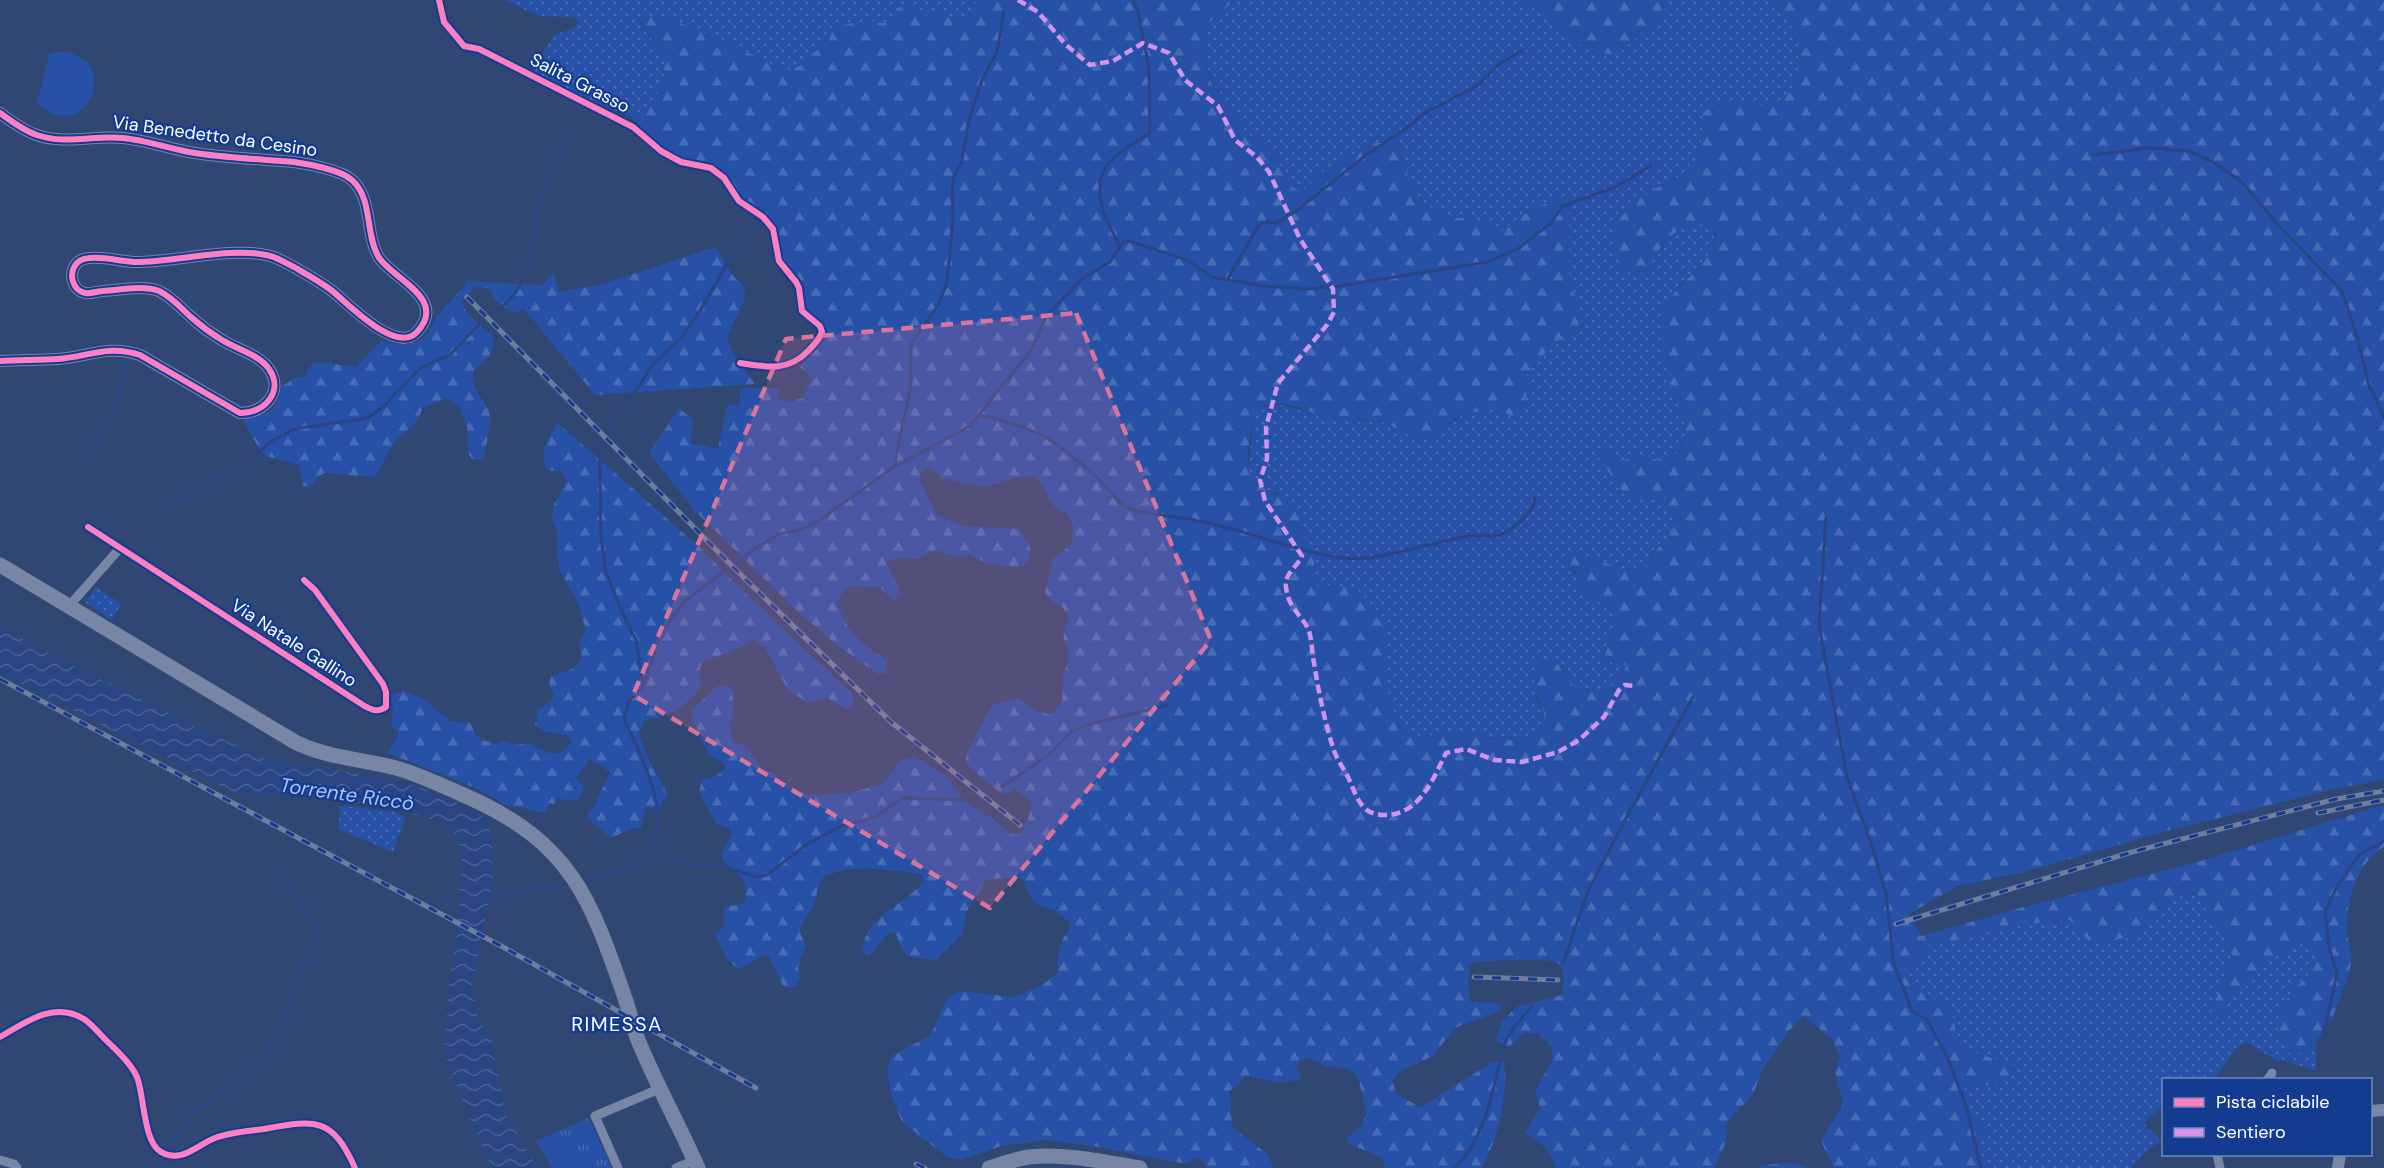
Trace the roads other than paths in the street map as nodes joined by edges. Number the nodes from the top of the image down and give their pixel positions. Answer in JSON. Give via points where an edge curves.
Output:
{"nodes":[{"id":1,"x":439,"y":0,"type":"edge"},
{"id":2,"x":0,"y":113,"type":"edge"},
{"id":3,"x":0,"y":361,"type":"edge"},
{"id":4,"x":740,"y":363,"type":"dead end"},
{"id":5,"x":88,"y":527,"type":"dead end"},
{"id":6,"x":120,"y":548,"type":"junction"},
{"id":7,"x":0,"y":565,"type":"edge"},
{"id":8,"x":304,"y":580,"type":"dead end"},
{"id":9,"x":70,"y":605,"type":"junction"},
{"id":10,"x":0,"y":1037,"type":"edge"},
{"id":11,"x":659,"y":1089,"type":"junction"},
{"id":12,"x":0,"y":1160,"type":"edge"},
{"id":13,"x":696,"y":1164,"type":"edge"},
{"id":14,"x":17,"y":1168,"type":"edge"},
{"id":15,"x":355,"y":1168,"type":"edge"},
{"id":16,"x":618,"y":1168,"type":"edge"},
{"id":17,"x":676,"y":1168,"type":"edge"},
{"id":18,"x":988,"y":1168,"type":"edge"},
{"id":19,"x":1140,"y":1168,"type":"edge"}],
"edges":[{"from":1,"to":4,"type":"street","name":"Salita Grasso","via":[[444,22],[464,46],[479,49],[633,127],[681,162],[711,168],[724,178],[739,201],[773,229],[779,261],[800,288],[802,311],[822,332],[796,363],[768,368]]},
{"from":2,"to":3,"type":"street","name":"Via Benedetto da Cesino","via":[[33,135],[50,139],[122,138],[190,152],[306,164],[351,179],[366,207],[378,256],[397,276],[412,284],[426,305],[425,317],[415,335],[401,338],[385,334],[328,288],[266,255],[236,253],[160,262],[89,257],[78,261],[72,272],[77,288],[88,293],[157,290],[222,340],[270,369],[274,388],[267,405],[240,413],[127,351],[111,349],[59,359]]},
{"from":5,"to":6,"type":"street","name":"Via Natale Gallino"},
{"from":6,"to":8,"type":"street","name":"Via Natale Gallino","via":[[363,705],[380,711],[386,707],[387,699],[383,684]]},
{"from":6,"to":9,"type":"street"},
{"from":7,"to":9,"type":"main road"},
{"from":9,"to":11,"type":"main road","via":[[295,742],[326,754],[414,775],[486,805],[541,841],[559,857],[582,891]]},
{"from":10,"to":15,"type":"street","via":[[50,1012],[68,1013],[84,1020],[138,1077],[148,1133],[158,1151],[170,1156],[183,1155],[216,1137],[318,1123],[336,1134]]},
{"from":11,"to":13,"type":"main road"},
{"from":11,"to":16,"type":"street","via":[[595,1116]]},
{"from":12,"to":14,"type":"street"},
{"from":13,"to":17,"type":"street"},
{"from":18,"to":19,"type":"main road","via":[[1045,1156]]}]}
